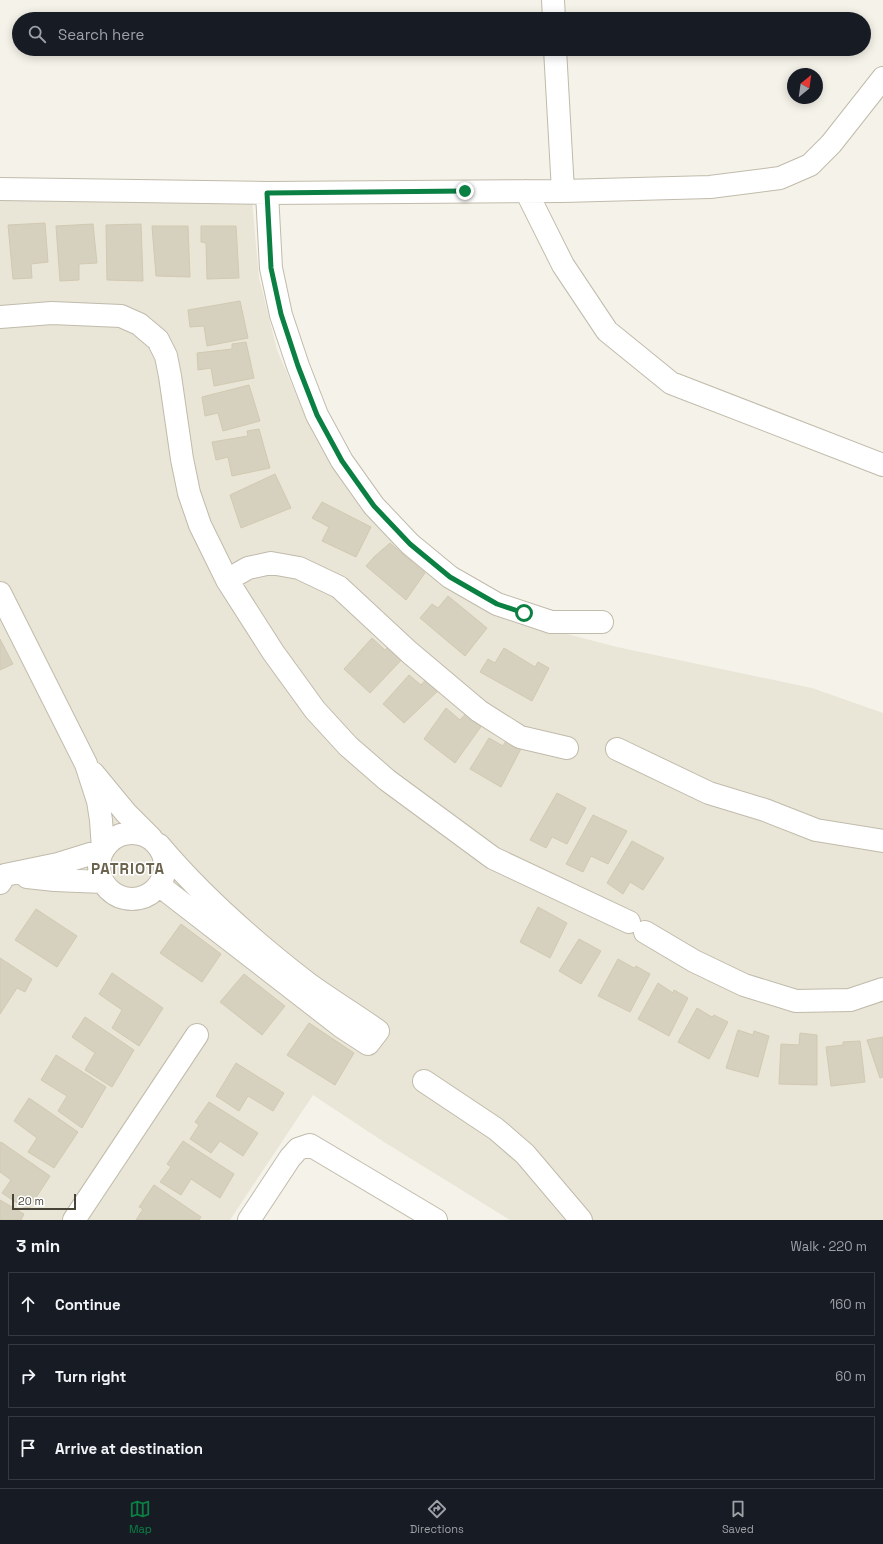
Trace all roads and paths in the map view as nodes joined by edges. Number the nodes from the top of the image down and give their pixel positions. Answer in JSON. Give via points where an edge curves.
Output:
{"nodes":[{"id":1,"x":553,"y":0,"type":"edge"},
{"id":2,"x":554,"y":12,"type":"edge"},
{"id":3,"x":556,"y":56,"type":"edge"},
{"id":4,"x":883,"y":78,"type":"edge"},
{"id":5,"x":0,"y":190,"type":"edge"},
{"id":6,"x":526,"y":191,"type":"junction"},
{"id":7,"x":563,"y":191,"type":"junction"},
{"id":8,"x":267,"y":193,"type":"junction"},
{"id":9,"x":0,"y":317,"type":"edge"},
{"id":10,"x":883,"y":465,"type":"edge"},
{"id":11,"x":227,"y":580,"type":"junction"},
{"id":12,"x":0,"y":593,"type":"edge"},
{"id":13,"x":602,"y":622,"type":"dead end"},
{"id":14,"x":567,"y":748,"type":"dead end"},
{"id":15,"x":617,"y":749,"type":"dead end"},
{"id":16,"x":86,"y":764,"type":"junction"},
{"id":17,"x":883,"y":841,"type":"edge"},
{"id":18,"x":155,"y":842,"type":"junction"},
{"id":19,"x":103,"y":850,"type":"junction"},
{"id":20,"x":2,"y":877,"type":"edge"},
{"id":21,"x":103,"y":882,"type":"junction"},
{"id":22,"x":160,"y":886,"type":"junction"},
{"id":23,"x":883,"y":989,"type":"edge"},
{"id":24,"x":197,"y":1035,"type":"dead end"},
{"id":25,"x":424,"y":1081,"type":"dead end"},
{"id":26,"x":74,"y":1220,"type":"edge"},
{"id":27,"x":249,"y":1220,"type":"edge"},
{"id":28,"x":436,"y":1220,"type":"edge"},
{"id":29,"x":581,"y":1220,"type":"edge"}],
"edges":[{"from":1,"to":2,"type":"street"},
{"from":3,"to":7,"type":"street"},
{"from":4,"to":7,"type":"street","via":[[831,144],[810,165],[780,178],[710,187]]},
{"from":5,"to":8,"type":"street"},
{"from":6,"to":7,"type":"street"},
{"from":6,"to":8,"type":"street"},
{"from":6,"to":10,"type":"street","via":[[563,265],[607,331],[671,383]]},
{"from":8,"to":13,"type":"street","via":[[271,268],[281,314],[298,366],[317,415],[342,461],[374,506],[410,544],[450,577],[497,604],[551,622]]},
{"from":9,"to":11,"type":"street","via":[[52,313],[122,316],[140,324],[158,340],[166,356],[189,493],[200,526]]},
{"from":11,"to":14,"type":"street","via":[[248,568],[271,563],[299,568],[339,587],[409,652],[479,711],[520,737]]},
{"from":11,"to":23,"type":"street","via":[[273,652],[315,710],[353,751],[387,780],[493,858],[637,927],[694,962],[744,985],[796,1001],[850,1000]]},
{"from":12,"to":16,"type":"street"},
{"from":15,"to":17,"type":"street","via":[[709,793],[765,810],[816,830]]},
{"from":16,"to":18,"type":"street","via":[[126,813]]},
{"from":16,"to":19,"type":"street","via":[[98,802]]},
{"from":18,"to":19,"type":"street","via":[[141,834],[130,833],[119,835]]},
{"from":18,"to":22,"type":"street","via":[[164,855],[166,865]]},
{"from":18,"to":22,"type":"street","via":[[178,869],[247,933],[373,1037],[329,1017]]},
{"from":19,"to":20,"type":"street"},
{"from":19,"to":21,"type":"street","via":[[99,860],[99,872]]},
{"from":20,"to":21,"type":"street"},
{"from":21,"to":22,"type":"street","via":[[110,892],[130,900],[142,899]]},
{"from":24,"to":26,"type":"street"},
{"from":25,"to":29,"type":"street","via":[[496,1129],[525,1154]]},
{"from":27,"to":28,"type":"street","via":[[290,1158],[298,1149],[310,1145]]}]}
